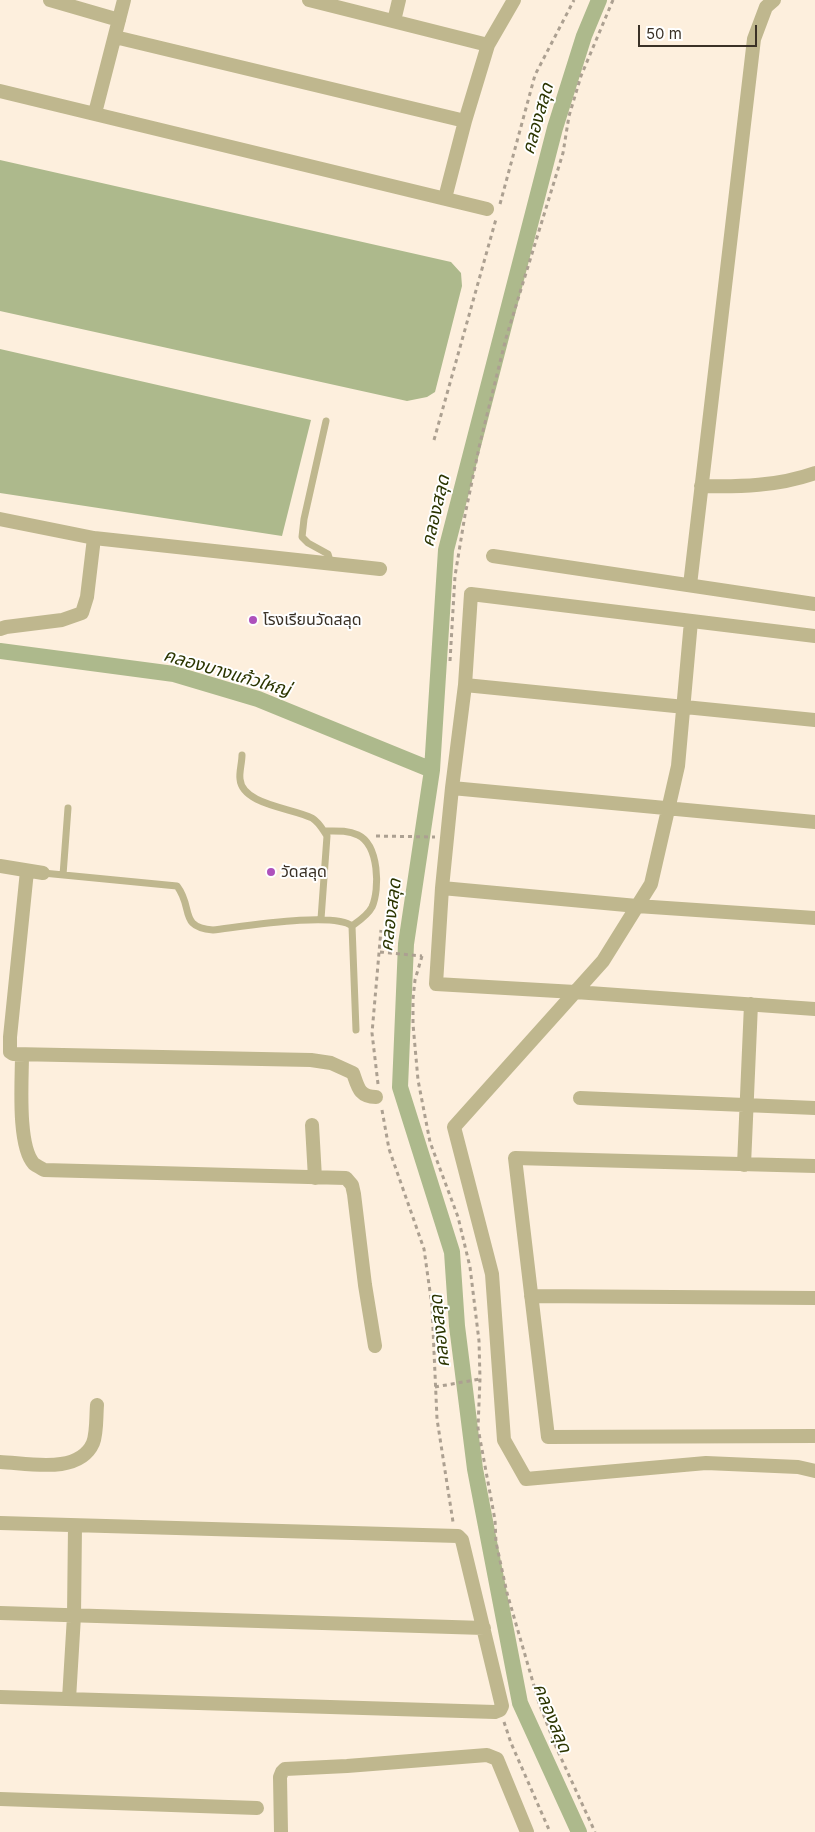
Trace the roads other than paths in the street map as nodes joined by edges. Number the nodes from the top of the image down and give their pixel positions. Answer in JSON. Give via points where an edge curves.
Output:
{"nodes":[{"id":1,"x":50,"y":0,"type":"edge"},
{"id":2,"x":124,"y":0,"type":"edge"},
{"id":3,"x":399,"y":0,"type":"edge"},
{"id":4,"x":514,"y":0,"type":"edge"},
{"id":5,"x":774,"y":0,"type":"edge"},
{"id":6,"x":314,"y":1,"type":"edge"},
{"id":7,"x":119,"y":20,"type":"junction"},
{"id":8,"x":394,"y":21,"type":"junction"},
{"id":9,"x":115,"y":37,"type":"junction"},
{"id":10,"x":488,"y":45,"type":"junction"},
{"id":11,"x":0,"y":91,"type":"edge"},
{"id":12,"x":95,"y":114,"type":"junction"},
{"id":13,"x":465,"y":121,"type":"junction"},
{"id":14,"x":445,"y":198,"type":"junction"},
{"id":15,"x":487,"y":209,"type":"dead end"},
{"id":16,"x":326,"y":420,"type":"dead end"},
{"id":17,"x":815,"y":473,"type":"edge"},
{"id":18,"x":702,"y":486,"type":"junction"},
{"id":19,"x":0,"y":519,"type":"edge"},
{"id":20,"x":94,"y":538,"type":"junction"},
{"id":21,"x":493,"y":556,"type":"dead end"},
{"id":22,"x":331,"y":564,"type":"junction"},
{"id":23,"x":380,"y":570,"type":"dead end"},
{"id":24,"x":690,"y":585,"type":"junction"},
{"id":25,"x":815,"y":604,"type":"edge"},
{"id":26,"x":691,"y":621,"type":"junction"},
{"id":27,"x":0,"y":630,"type":"edge"},
{"id":28,"x":815,"y":636,"type":"edge"},
{"id":29,"x":465,"y":685,"type":"junction"},
{"id":30,"x":683,"y":707,"type":"junction"},
{"id":31,"x":815,"y":720,"type":"edge"},
{"id":32,"x":242,"y":756,"type":"dead end"},
{"id":33,"x":452,"y":788,"type":"junction"},
{"id":34,"x":68,"y":808,"type":"dead end"},
{"id":35,"x":668,"y":808,"type":"junction"},
{"id":36,"x":815,"y":822,"type":"edge"},
{"id":37,"x":324,"y":831,"type":"junction"},
{"id":38,"x":0,"y":866,"type":"edge"},
{"id":39,"x":27,"y":871,"type":"junction"},
{"id":40,"x":43,"y":873,"type":"joint"},
{"id":41,"x":62,"y":875,"type":"junction"},
{"id":42,"x":442,"y":888,"type":"junction"},
{"id":43,"x":637,"y":906,"type":"junction"},
{"id":44,"x":815,"y":918,"type":"edge"},
{"id":45,"x":321,"y":919,"type":"junction"},
{"id":46,"x":352,"y":926,"type":"junction"},
{"id":47,"x":575,"y":992,"type":"junction"},
{"id":48,"x":751,"y":1004,"type":"junction"},
{"id":49,"x":815,"y":1009,"type":"edge"},
{"id":50,"x":356,"y":1030,"type":"dead end"},
{"id":51,"x":22,"y":1055,"type":"junction"},
{"id":52,"x":379,"y":1098,"type":"road end"},
{"id":53,"x":580,"y":1098,"type":"dead end"},
{"id":54,"x":747,"y":1106,"type":"junction"},
{"id":55,"x":815,"y":1108,"type":"edge"},
{"id":56,"x":312,"y":1125,"type":"dead end"},
{"id":57,"x":744,"y":1165,"type":"junction"},
{"id":58,"x":815,"y":1166,"type":"edge"},
{"id":59,"x":315,"y":1178,"type":"junction"},
{"id":60,"x":531,"y":1296,"type":"junction"},
{"id":61,"x":815,"y":1298,"type":"edge"},
{"id":62,"x":375,"y":1346,"type":"dead end"},
{"id":63,"x":97,"y":1405,"type":"dead end"},
{"id":64,"x":815,"y":1436,"type":"edge"},
{"id":65,"x":0,"y":1462,"type":"edge"},
{"id":66,"x":815,"y":1470,"type":"edge"},
{"id":67,"x":0,"y":1523,"type":"edge"},
{"id":68,"x":75,"y":1526,"type":"junction"},
{"id":69,"x":0,"y":1613,"type":"edge"},
{"id":70,"x":74,"y":1616,"type":"junction"},
{"id":71,"x":484,"y":1628,"type":"junction"},
{"id":72,"x":0,"y":1697,"type":"edge"},
{"id":73,"x":69,"y":1699,"type":"junction"},
{"id":74,"x":0,"y":1799,"type":"edge"},
{"id":75,"x":257,"y":1808,"type":"dead end"},
{"id":76,"x":281,"y":1832,"type":"edge"},
{"id":77,"x":527,"y":1832,"type":"edge"}],
"edges":[{"from":1,"to":7,"type":"street"},
{"from":2,"to":7,"type":"street"},
{"from":3,"to":8,"type":"street"},
{"from":4,"to":10,"type":"street"},
{"from":5,"to":18,"type":"street","via":[[766,7],[754,39]]},
{"from":6,"to":8,"type":"street"},
{"from":7,"to":9,"type":"street"},
{"from":8,"to":10,"type":"street"},
{"from":9,"to":12,"type":"street"},
{"from":9,"to":13,"type":"street"},
{"from":10,"to":13,"type":"street"},
{"from":11,"to":12,"type":"street"},
{"from":12,"to":14,"type":"street"},
{"from":13,"to":14,"type":"street"},
{"from":14,"to":15,"type":"street"},
{"from":16,"to":22,"type":"lane","via":[[302,537],[328,554]]},
{"from":17,"to":18,"type":"street","via":[[748,487]]},
{"from":18,"to":24,"type":"street"},
{"from":19,"to":20,"type":"street"},
{"from":20,"to":22,"type":"street"},
{"from":20,"to":27,"type":"street","via":[[82,613],[62,620]]},
{"from":21,"to":24,"type":"street"},
{"from":22,"to":23,"type":"street"},
{"from":24,"to":25,"type":"street"},
{"from":26,"to":28,"type":"street"},
{"from":26,"to":29,"type":"street","via":[[471,594]]},
{"from":26,"to":30,"type":"street"},
{"from":29,"to":30,"type":"street"},
{"from":29,"to":33,"type":"street"},
{"from":30,"to":31,"type":"street"},
{"from":30,"to":35,"type":"street","via":[[678,766]]},
{"from":32,"to":37,"type":"lane","via":[[240,780],[246,793],[313,819]]},
{"from":33,"to":35,"type":"street"},
{"from":33,"to":42,"type":"street"},
{"from":34,"to":41,"type":"lane"},
{"from":35,"to":36,"type":"street"},
{"from":35,"to":43,"type":"street","via":[[651,884]]},
{"from":37,"to":45,"type":"lane","via":[[327,846]]},
{"from":37,"to":46,"type":"lane","via":[[359,835],[375,861],[372,906]]},
{"from":38,"to":39,"type":"street"},
{"from":39,"to":40,"type":"street"},
{"from":39,"to":51,"type":"street","via":[[10,1037],[10,1052]]},
{"from":40,"to":41,"type":"lane"},
{"from":41,"to":45,"type":"lane","via":[[176,886],[191,921],[201,929]]},
{"from":42,"to":43,"type":"street"},
{"from":42,"to":47,"type":"street","via":[[436,984]]},
{"from":43,"to":44,"type":"street"},
{"from":43,"to":47,"type":"street","via":[[603,961]]},
{"from":45,"to":46,"type":"lane","via":[[348,922]]},
{"from":46,"to":50,"type":"lane"},
{"from":47,"to":48,"type":"street"},
{"from":47,"to":66,"type":"street","via":[[454,1127],[492,1274],[504,1440],[526,1478],[706,1463]]},
{"from":48,"to":49,"type":"street"},
{"from":48,"to":54,"type":"street"},
{"from":51,"to":52,"type":"street","via":[[311,1060],[331,1063],[353,1072],[362,1094]]},
{"from":51,"to":59,"type":"street","via":[[22,1119],[26,1149],[34,1164],[44,1170]]},
{"from":53,"to":54,"type":"street"},
{"from":54,"to":55,"type":"street"},
{"from":54,"to":57,"type":"street"},
{"from":56,"to":59,"type":"street"},
{"from":57,"to":58,"type":"street"},
{"from":57,"to":60,"type":"street","via":[[515,1158]]},
{"from":59,"to":62,"type":"street","via":[[346,1178],[352,1185]]},
{"from":60,"to":61,"type":"street"},
{"from":60,"to":64,"type":"street","via":[[548,1437]]},
{"from":63,"to":65,"type":"street","via":[[94,1442],[87,1453],[75,1462],[60,1465]]},
{"from":67,"to":68,"type":"street"},
{"from":68,"to":70,"type":"street"},
{"from":68,"to":71,"type":"street","via":[[458,1536],[462,1540]]},
{"from":69,"to":70,"type":"street"},
{"from":70,"to":71,"type":"street"},
{"from":70,"to":73,"type":"street"},
{"from":71,"to":73,"type":"street","via":[[502,1703],[500,1710],[495,1712]]},
{"from":72,"to":73,"type":"street"},
{"from":74,"to":75,"type":"street"},
{"from":76,"to":77,"type":"street","via":[[280,1778],[285,1769],[487,1755],[497,1759]]}]}
